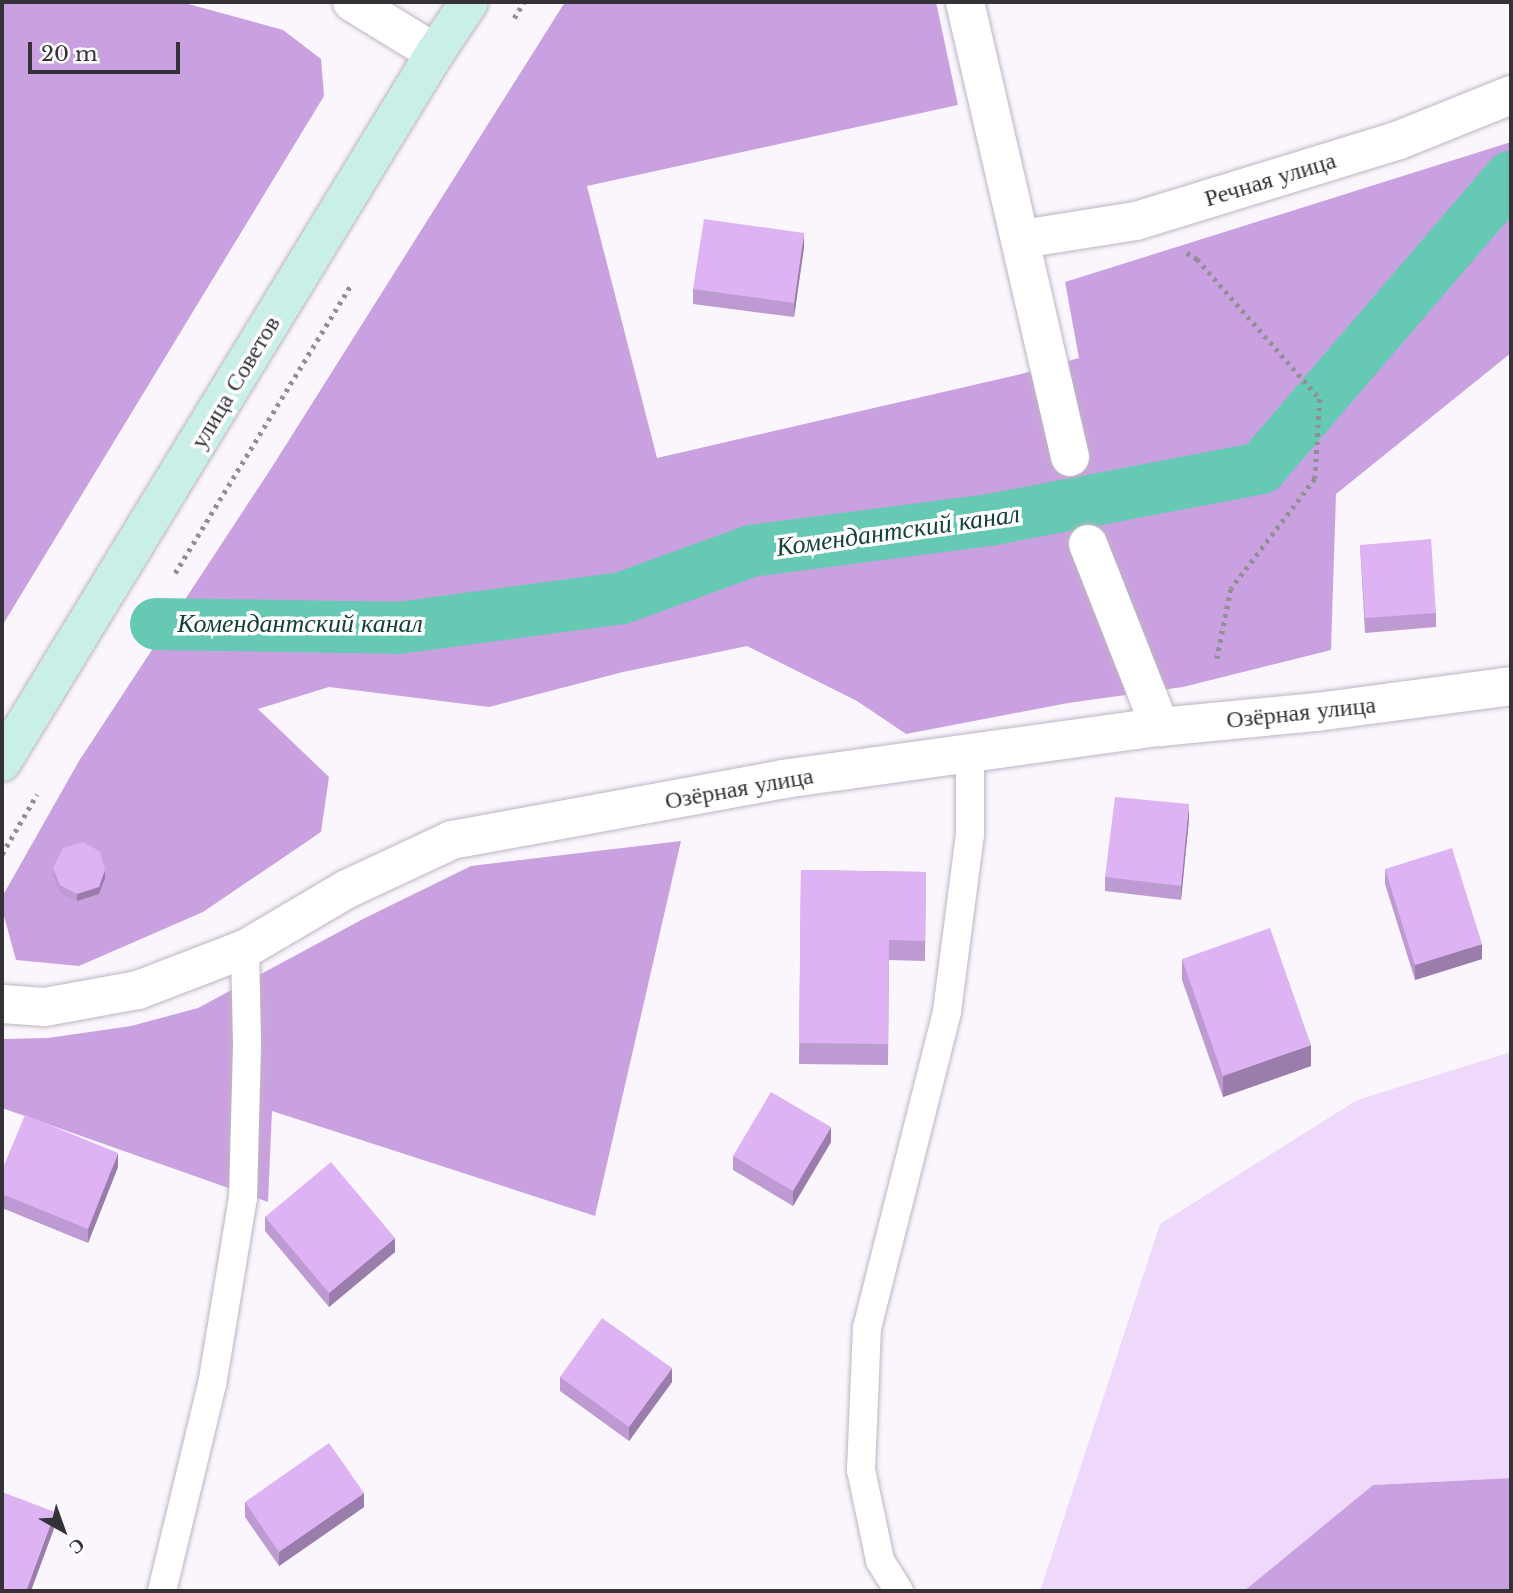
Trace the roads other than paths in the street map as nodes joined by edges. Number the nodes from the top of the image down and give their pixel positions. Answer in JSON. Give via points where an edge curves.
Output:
{"nodes":[{"id":1,"x":352,"y":2,"type":"edge"},
{"id":2,"x":469,"y":2,"type":"edge"},
{"id":3,"x":965,"y":2,"type":"edge"},
{"id":4,"x":435,"y":53,"type":"junction"},
{"id":5,"x":1511,"y":95,"type":"edge"},
{"id":6,"x":1022,"y":239,"type":"junction"},
{"id":7,"x":1070,"y":457,"type":"dead end"},
{"id":8,"x":1088,"y":544,"type":"dead end"},
{"id":9,"x":1511,"y":686,"type":"edge"},
{"id":10,"x":1160,"y":727,"type":"junction"},
{"id":11,"x":970,"y":755,"type":"junction"},
{"id":12,"x":2,"y":762,"type":"edge"},
{"id":13,"x":245,"y":949,"type":"junction"},
{"id":14,"x":2,"y":1004,"type":"edge"},
{"id":15,"x":162,"y":1591,"type":"edge"},
{"id":16,"x":899,"y":1591,"type":"edge"}],
"edges":[{"from":1,"to":4,"type":"street"},
{"from":2,"to":4,"type":"main road","name":"улица Советов"},
{"from":3,"to":6,"type":"street"},
{"from":4,"to":12,"type":"main road","name":"улица Советов"},
{"from":5,"to":6,"type":"street","name":"Речная улица","via":[[1399,140],[1136,220]]},
{"from":6,"to":7,"type":"street"},
{"from":8,"to":10,"type":"street"},
{"from":9,"to":10,"type":"street","name":"Озёрная улица"},
{"from":10,"to":11,"type":"street","name":"Озёрная улица"},
{"from":11,"to":13,"type":"street","name":"Озёрная улица","via":[[783,779],[452,840],[347,889]]},
{"from":11,"to":16,"type":"lane","via":[[970,835],[947,1011],[867,1328],[861,1470],[880,1560]]},
{"from":13,"to":14,"type":"street","name":"Озёрная улица","via":[[138,990],[45,1007]]},
{"from":13,"to":15,"type":"lane","via":[[243,1198],[212,1385]]}]}
